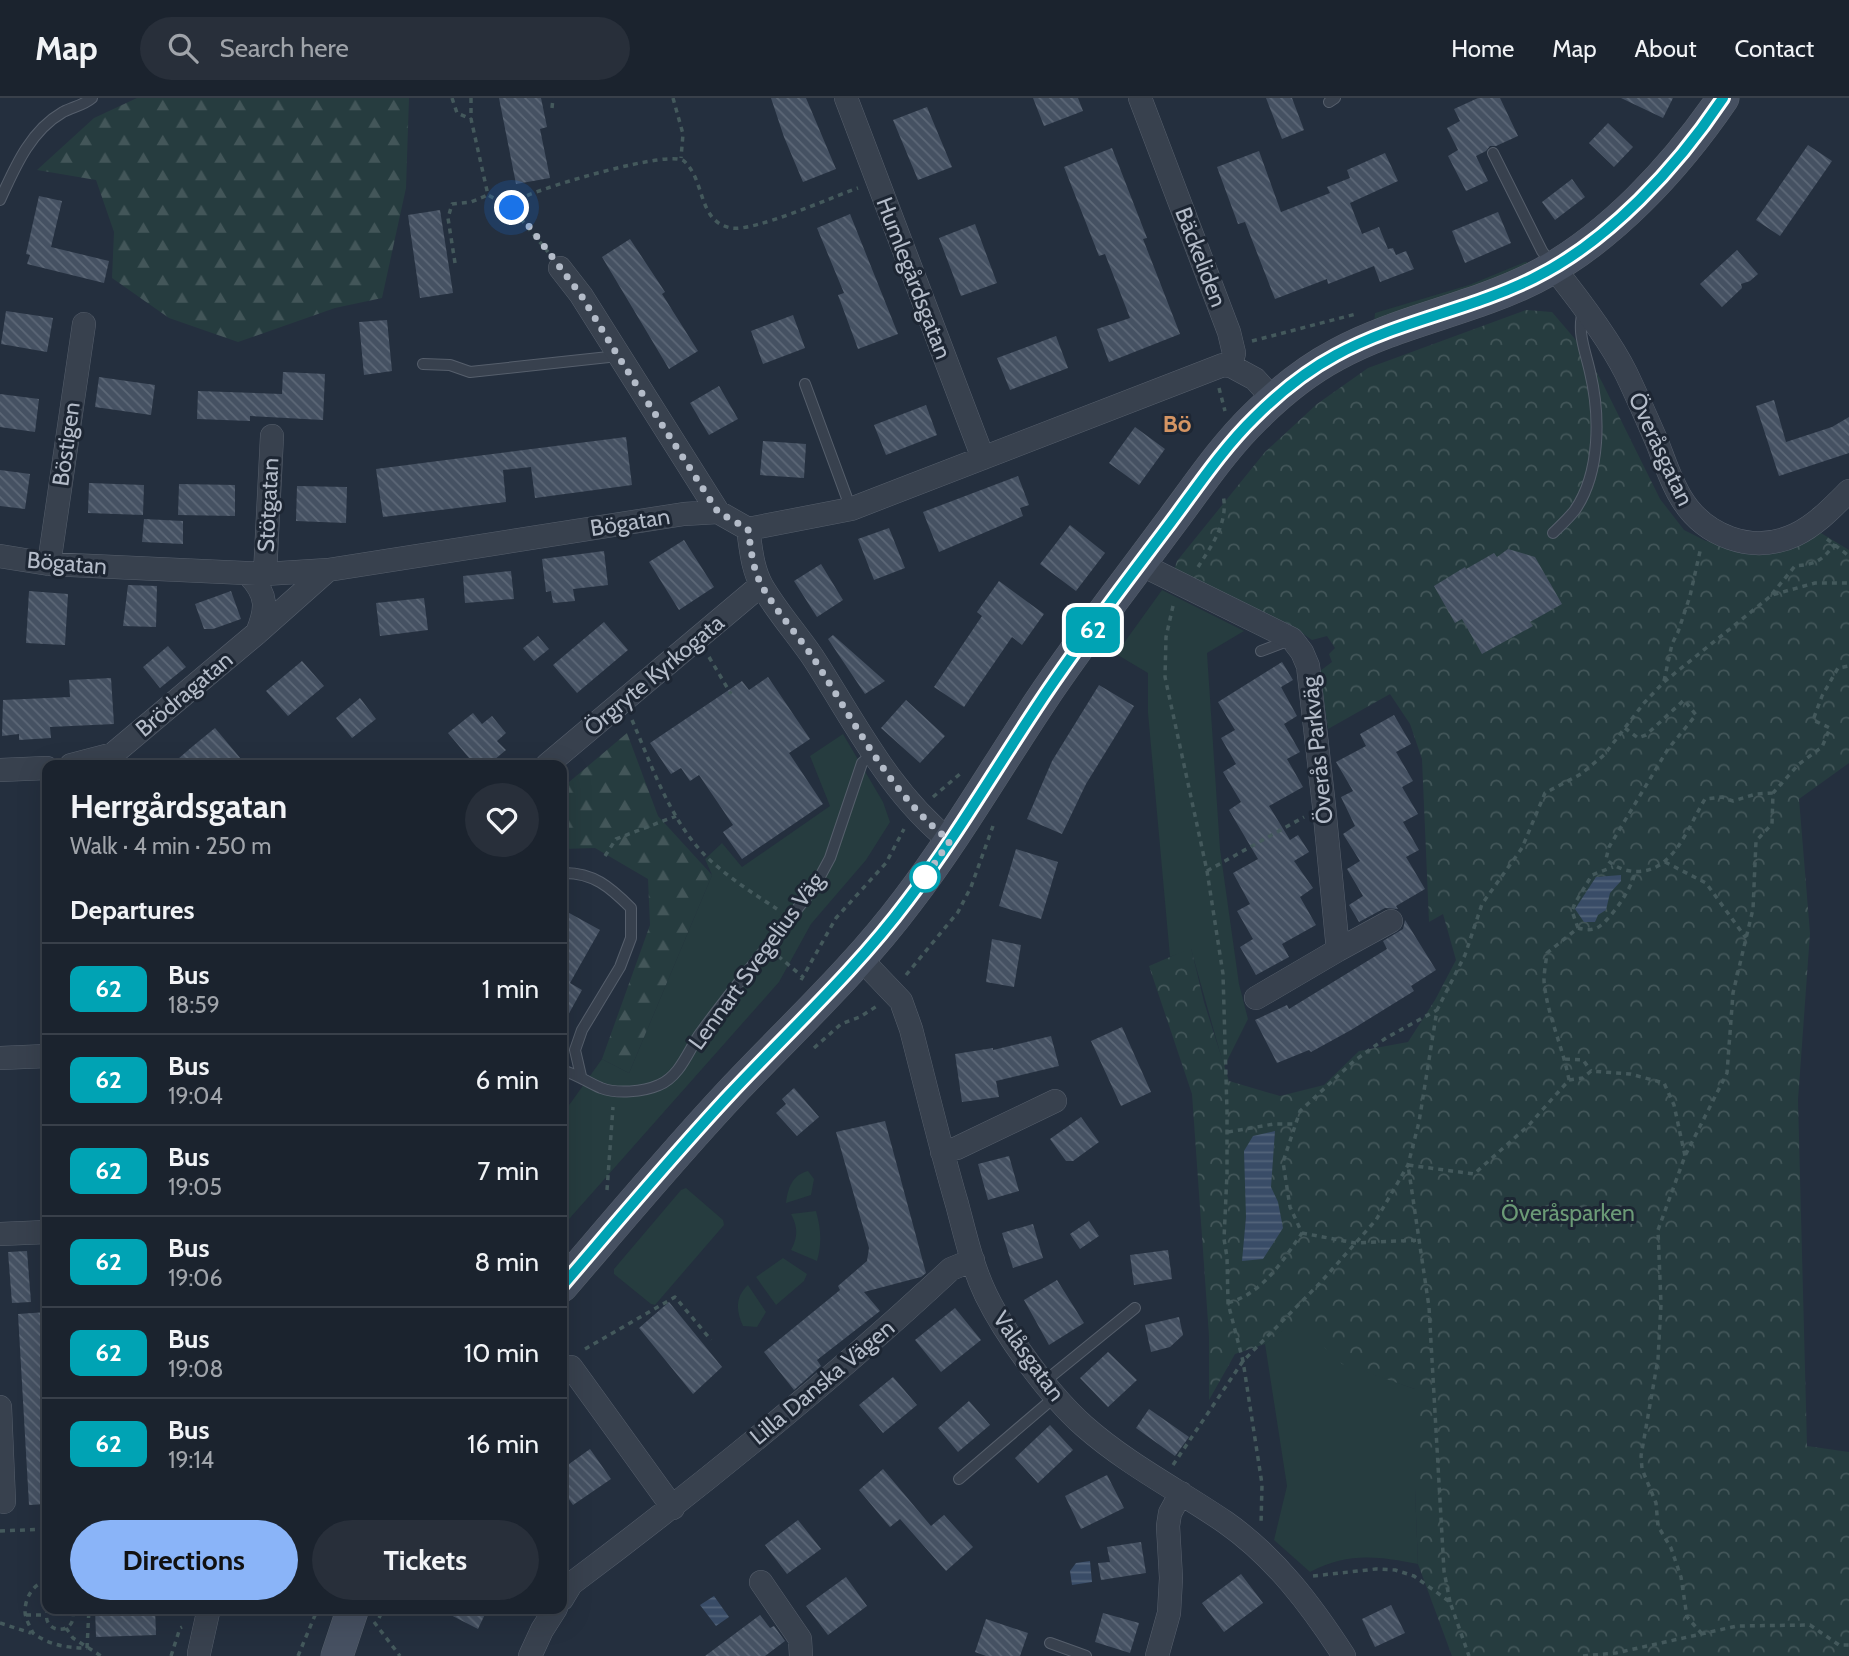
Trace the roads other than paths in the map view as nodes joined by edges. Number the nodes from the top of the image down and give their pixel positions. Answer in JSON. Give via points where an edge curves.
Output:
{"nodes":[{"id":1,"x":92,"y":98,"type":"edge"},
{"id":2,"x":846,"y":98,"type":"edge"},
{"id":3,"x":1140,"y":98,"type":"edge"},
{"id":4,"x":1723,"y":98,"type":"edge"},
{"id":5,"x":1493,"y":153,"type":"dead end"},
{"id":6,"x":0,"y":200,"type":"edge"},
{"id":7,"x":1553,"y":267,"type":"junction"},
{"id":8,"x":560,"y":268,"type":"road end"},
{"id":9,"x":1584,"y":308,"type":"junction"},
{"id":10,"x":83,"y":324,"type":"dead end"},
{"id":11,"x":618,"y":356,"type":"junction"},
{"id":12,"x":1225,"y":360,"type":"junction"},
{"id":13,"x":423,"y":364,"type":"dead end"},
{"id":14,"x":805,"y":384,"type":"dead end"},
{"id":15,"x":1274,"y":400,"type":"junction"},
{"id":16,"x":272,"y":436,"type":"dead end"},
{"id":17,"x":983,"y":458,"type":"junction"},
{"id":18,"x":1849,"y":491,"type":"edge"},
{"id":19,"x":851,"y":509,"type":"junction"},
{"id":20,"x":718,"y":512,"type":"junction"},
{"id":21,"x":748,"y":529,"type":"junction"},
{"id":22,"x":1553,"y":534,"type":"dead end"},
{"id":23,"x":0,"y":556,"type":"edge"},
{"id":24,"x":49,"y":564,"type":"junction"},
{"id":25,"x":1140,"y":564,"type":"junction"},
{"id":26,"x":328,"y":569,"type":"junction"},
{"id":27,"x":257,"y":574,"type":"junction"},
{"id":28,"x":761,"y":585,"type":"junction"},
{"id":29,"x":257,"y":633,"type":"junction"},
{"id":30,"x":1292,"y":639,"type":"junction"},
{"id":31,"x":1261,"y":651,"type":"dead end"},
{"id":32,"x":873,"y":754,"type":"junction"},
{"id":33,"x":117,"y":759,"type":"edge"},
{"id":34,"x":553,"y":760,"type":"edge"},
{"id":35,"x":42,"y":768,"type":"edge"},
{"id":36,"x":0,"y":770,"type":"edge"},
{"id":37,"x":950,"y":841,"type":"junction"},
{"id":38,"x":567,"y":873,"type":"edge"},
{"id":39,"x":1391,"y":921,"type":"dead end"},
{"id":40,"x":1338,"y":950,"type":"junction"},
{"id":41,"x":860,"y":958,"type":"junction"},
{"id":42,"x":1256,"y":998,"type":"dead end"},
{"id":43,"x":42,"y":1056,"type":"edge"},
{"id":44,"x":0,"y":1058,"type":"edge"},
{"id":45,"x":567,"y":1072,"type":"edge"},
{"id":46,"x":581,"y":1076,"type":"junction"},
{"id":47,"x":1055,"y":1101,"type":"dead end"},
{"id":48,"x":942,"y":1152,"type":"junction"},
{"id":49,"x":42,"y":1232,"type":"edge"},
{"id":50,"x":0,"y":1234,"type":"edge"},
{"id":51,"x":972,"y":1260,"type":"junction"},
{"id":52,"x":567,"y":1280,"type":"edge"},
{"id":53,"x":1135,"y":1308,"type":"dead end"},
{"id":54,"x":567,"y":1373,"type":"edge"},
{"id":55,"x":1050,"y":1389,"type":"junction"},
{"id":56,"x":0,"y":1407,"type":"edge"},
{"id":57,"x":959,"y":1479,"type":"dead end"},
{"id":58,"x":1181,"y":1493,"type":"junction"},
{"id":59,"x":4,"y":1502,"type":"dead end"},
{"id":60,"x":673,"y":1508,"type":"junction"},
{"id":61,"x":761,"y":1582,"type":"dead end"},
{"id":62,"x":567,"y":1591,"type":"edge"},
{"id":63,"x":208,"y":1614,"type":"edge"},
{"id":64,"x":552,"y":1614,"type":"edge"},
{"id":65,"x":365,"y":1616,"type":"edge"},
{"id":66,"x":1050,"y":1643,"type":"dead end"},
{"id":67,"x":199,"y":1653,"type":"dead end"},
{"id":68,"x":337,"y":1656,"type":"edge"},
{"id":69,"x":530,"y":1656,"type":"edge"},
{"id":70,"x":801,"y":1656,"type":"edge"},
{"id":71,"x":1086,"y":1656,"type":"edge"},
{"id":72,"x":1157,"y":1656,"type":"edge"},
{"id":73,"x":1344,"y":1656,"type":"edge"}],
"edges":[{"from":1,"to":6,"type":"lane","via":[[62,112],[37,133]]},
{"from":2,"to":17,"type":"street","name":"Humlegårdsgatan"},
{"from":3,"to":12,"type":"street","name":"Bäckeliden","via":[[1229,332]]},
{"from":4,"to":7,"type":"street","via":[[1655,183],[1598,235]]},
{"from":5,"to":7,"type":"lane"},
{"from":7,"to":9,"type":"street","name":"Överåsgatan"},
{"from":7,"to":15,"type":"street","via":[[1495,295],[1336,355]]},
{"from":8,"to":11,"type":"street"},
{"from":9,"to":18,"type":"street","name":"Överåsgatan","via":[[1625,370],[1674,485],[1693,516],[1704,524],[1722,536],[1744,542],[1777,541],[1811,525]]},
{"from":9,"to":22,"type":"lane","via":[[1579,322],[1596,402],[1595,451],[1575,510]]},
{"from":10,"to":24,"type":"street","name":"Böstigen"},
{"from":11,"to":13,"type":"lane","via":[[470,372],[450,365]]},
{"from":11,"to":20,"type":"street"},
{"from":12,"to":15,"type":"street","via":[[1247,373]]},
{"from":12,"to":17,"type":"street"},
{"from":14,"to":19,"type":"lane"},
{"from":15,"to":25,"type":"street","via":[[1219,458]]},
{"from":16,"to":27,"type":"street","name":"Stötgatan"},
{"from":17,"to":19,"type":"street"},
{"from":19,"to":21,"type":"street"},
{"from":20,"to":21,"type":"street"},
{"from":20,"to":26,"type":"street","name":"Bögatan"},
{"from":21,"to":28,"type":"street"},
{"from":23,"to":24,"type":"street","name":"Bögatan"},
{"from":24,"to":27,"type":"street","name":"Bögatan"},
{"from":25,"to":30,"type":"street"},
{"from":25,"to":37,"type":"street","via":[[1043,697]]},
{"from":26,"to":27,"type":"street","name":"Bögatan"},
{"from":26,"to":29,"type":"street","name":"Brödragatan"},
{"from":27,"to":29,"type":"street","via":[[265,615]]},
{"from":28,"to":32,"type":"street"},
{"from":28,"to":34,"type":"street","name":"Örgryte Kyrkogata"},
{"from":29,"to":33,"type":"street","name":"Brödragatan"},
{"from":30,"to":31,"type":"lane"},
{"from":30,"to":40,"type":"street","name":"Överås Parkväg","via":[[1308,666]]},
{"from":32,"to":37,"type":"street","via":[[918,813]]},
{"from":32,"to":46,"type":"lane","name":"Lennart Svegelius Väg","via":[[862,763],[830,858],[815,886],[670,1079],[642,1090],[613,1091]]},
{"from":35,"to":36,"type":"street"},
{"from":37,"to":41,"type":"street"},
{"from":38,"to":46,"type":"lane","via":[[578,872],[609,886],[631,908],[631,938],[620,967],[575,1050]]},
{"from":39,"to":40,"type":"street"},
{"from":40,"to":42,"type":"street"},
{"from":41,"to":48,"type":"street","name":"Valåsgatan","via":[[901,987]]},
{"from":41,"to":52,"type":"street","via":[[730,1094]]},
{"from":43,"to":44,"type":"street"},
{"from":45,"to":46,"type":"lane","name":"Lennart Svegelius Väg"},
{"from":47,"to":48,"type":"street"},
{"from":48,"to":51,"type":"street","name":"Valåsgatan"},
{"from":49,"to":50,"type":"street"},
{"from":51,"to":55,"type":"street","name":"Valåsgatan","via":[[993,1308]]},
{"from":51,"to":60,"type":"street","name":"Lilla Danska Vägen","via":[[951,1269]]},
{"from":53,"to":55,"type":"lane"},
{"from":54,"to":60,"type":"street"},
{"from":55,"to":57,"type":"lane"},
{"from":55,"to":58,"type":"street","name":"Valåsgatan","via":[[1084,1426],[1123,1457]]},
{"from":56,"to":59,"type":"street"},
{"from":58,"to":72,"type":"street","via":[[1168,1526],[1169,1613]]},
{"from":58,"to":73,"type":"street","name":"Valåsgatan","via":[[1252,1544],[1297,1588]]},
{"from":60,"to":62,"type":"street","name":"Lilla Danska Vägen"},
{"from":61,"to":70,"type":"street","via":[[800,1639]]},
{"from":63,"to":67,"type":"street"},
{"from":64,"to":69,"type":"street"},
{"from":65,"to":68,"type":"street"},
{"from":66,"to":71,"type":"lane"}]}
